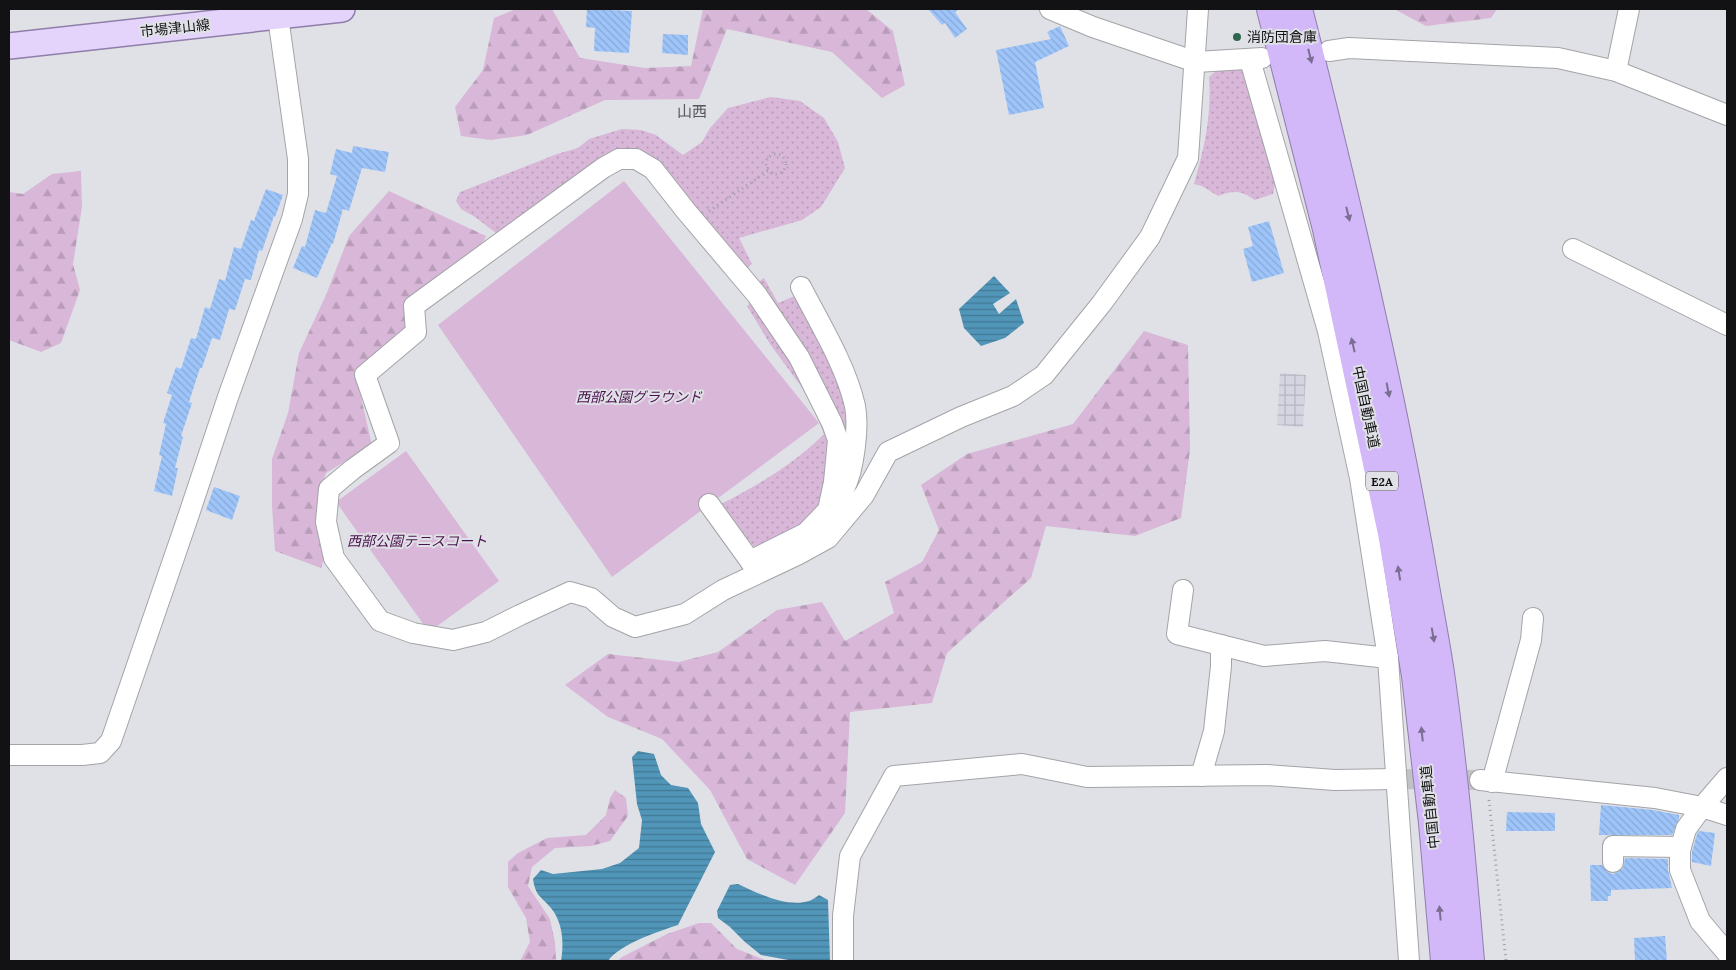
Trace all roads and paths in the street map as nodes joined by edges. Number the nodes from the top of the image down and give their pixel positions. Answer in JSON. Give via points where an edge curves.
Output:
{"nodes":[{"id":1,"x":342,"y":9,"type":"edge"},
{"id":2,"x":1050,"y":9,"type":"edge"},
{"id":3,"x":1198,"y":9,"type":"edge"},
{"id":4,"x":1271,"y":9,"type":"edge"},
{"id":5,"x":1298,"y":9,"type":"edge"},
{"id":6,"x":1629,"y":9,"type":"edge"},
{"id":7,"x":278,"y":17,"type":"junction"},
{"id":8,"x":9,"y":46,"type":"edge"},
{"id":9,"x":1329,"y":50,"type":"dead end"},
{"id":10,"x":1196,"y":62,"type":"junction"},
{"id":11,"x":1616,"y":71,"type":"junction"},
{"id":12,"x":1727,"y":115,"type":"edge"},
{"id":13,"x":768,"y":171,"type":"junction"},
{"id":14,"x":695,"y":221,"type":"junction"},
{"id":15,"x":1574,"y":249,"type":"dead end"},
{"id":16,"x":801,"y":287,"type":"dead end"},
{"id":17,"x":1727,"y":324,"type":"edge"},
{"id":18,"x":710,"y":504,"type":"dead end"},
{"id":19,"x":828,"y":510,"type":"junction"},
{"id":20,"x":754,"y":567,"type":"junction"},
{"id":21,"x":1183,"y":590,"type":"dead end"},
{"id":22,"x":1533,"y":618,"type":"dead end"},
{"id":23,"x":1221,"y":645,"type":"junction"},
{"id":24,"x":1388,"y":658,"type":"junction"},
{"id":25,"x":9,"y":755,"type":"edge"},
{"id":26,"x":1201,"y":776,"type":"junction"},
{"id":27,"x":1727,"y":778,"type":"edge"},
{"id":28,"x":1396,"y":779,"type":"junction"},
{"id":29,"x":1486,"y":781,"type":"junction"},
{"id":30,"x":1702,"y":806,"type":"junction"},
{"id":31,"x":1727,"y":815,"type":"edge"},
{"id":32,"x":1680,"y":847,"type":"junction"},
{"id":33,"x":1613,"y":862,"type":"dead end"},
{"id":34,"x":1727,"y":953,"type":"edge"},
{"id":35,"x":844,"y":961,"type":"edge"},
{"id":36,"x":1409,"y":961,"type":"edge"},
{"id":37,"x":1445,"y":961,"type":"edge"},
{"id":38,"x":1470,"y":961,"type":"edge"},
{"id":39,"x":1506,"y":961,"type":"edge"}],
"edges":[{"from":1,"to":7,"type":"main road","name":"市場津山線"},
{"from":2,"to":10,"type":"street"},
{"from":3,"to":10,"type":"street"},
{"from":37,"to":4,"type":"highway","name":"中国自動車道","number":"E2A","one_way":true,"via":[[1416,676],[1392,533],[1327,230]]},
{"from":5,"to":38,"type":"highway","name":"中国自動車道","number":"E2A","one_way":true,"via":[[1387,384],[1415,528],[1440,678],[1458,821]]},
{"from":6,"to":11,"type":"street"},
{"from":7,"to":8,"type":"main road","name":"市場津山線"},
{"from":7,"to":25,"type":"street","via":[[292,105],[298,194],[111,741],[100,753]]},
{"from":9,"to":11,"type":"street","via":[[1349,48],[1558,58]]},
{"from":10,"to":20,"type":"street","via":[[1188,158],[1150,237],[1044,375],[1013,396],[888,452],[864,495],[828,538]]},
{"from":10,"to":24,"type":"street","via":[[1256,59],[1328,331],[1360,478]]},
{"from":11,"to":12,"type":"street"},
{"from":13,"to":13,"type":"path","via":[[766,162],[769,157],[778,155],[783,158],[783,170],[778,174]]},
{"from":13,"to":14,"type":"path"},
{"from":14,"to":19,"type":"street","via":[[757,295],[799,357],[832,423],[838,440]]},
{"from":14,"to":20,"type":"street","via":[[654,169],[636,159],[619,158],[414,306],[416,332],[365,375],[389,443],[329,489],[326,522],[334,558],[380,621],[413,633],[453,640],[486,632],[570,592],[591,598],[613,617],[635,627],[685,614]]},
{"from":15,"to":17,"type":"street"},
{"from":16,"to":19,"type":"street","via":[[831,345],[855,407],[852,469],[844,489]]},
{"from":18,"to":20,"type":"street"},
{"from":19,"to":20,"type":"street","via":[[806,533]]},
{"from":21,"to":23,"type":"street","via":[[1178,634]]},
{"from":22,"to":29,"type":"street","via":[[1531,640]]},
{"from":23,"to":24,"type":"street","via":[[1264,656],[1325,651]]},
{"from":23,"to":26,"type":"street","via":[[1214,731]]},
{"from":24,"to":28,"type":"street"},
{"from":26,"to":28,"type":"street"},
{"from":26,"to":35,"type":"street","via":[[1087,777],[1022,764],[894,776],[850,856],[843,916]]},
{"from":27,"to":30,"type":"street"},
{"from":28,"to":36,"type":"street"},
{"from":29,"to":30,"type":"street","via":[[1655,798]]},
{"from":29,"to":39,"type":"path"},
{"from":30,"to":31,"type":"street"},
{"from":30,"to":32,"type":"street","via":[[1686,829]]},
{"from":32,"to":33,"type":"street","via":[[1613,846]]},
{"from":32,"to":34,"type":"street","via":[[1680,870],[1700,921]]}]}
